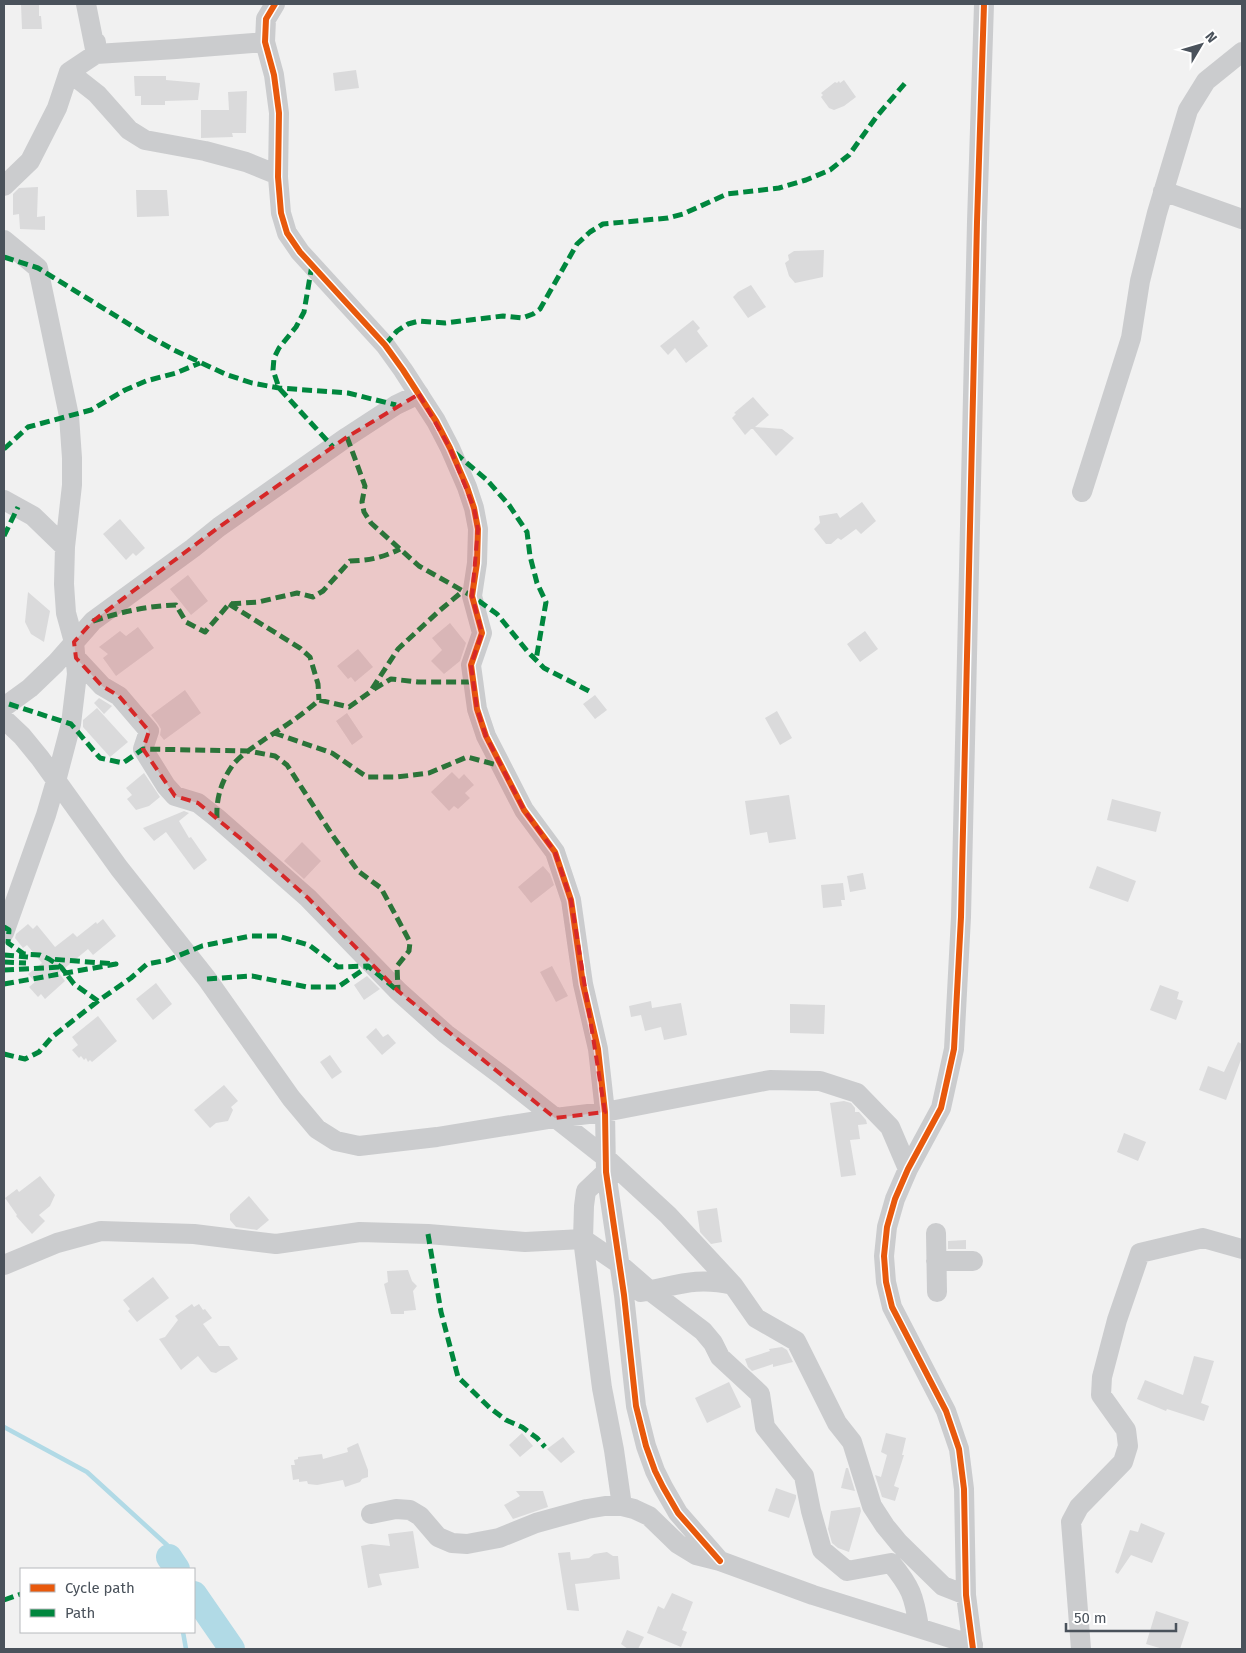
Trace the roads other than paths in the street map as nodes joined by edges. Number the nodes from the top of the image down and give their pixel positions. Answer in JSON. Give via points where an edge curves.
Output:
{"nodes":[{"id":1,"x":86,"y":4,"type":"edge"},
{"id":2,"x":95,"y":4,"type":"edge"},
{"id":3,"x":275,"y":4,"type":"edge"},
{"id":4,"x":984,"y":4,"type":"edge"},
{"id":5,"x":265,"y":42,"type":"junction"},
{"id":6,"x":1242,"y":52,"type":"edge"},
{"id":7,"x":96,"y":54,"type":"junction"},
{"id":8,"x":69,"y":72,"type":"junction"},
{"id":9,"x":278,"y":175,"type":"junction"},
{"id":10,"x":4,"y":186,"type":"edge"},
{"id":11,"x":1163,"y":191,"type":"junction"},
{"id":12,"x":1242,"y":219,"type":"edge"},
{"id":13,"x":4,"y":240,"type":"edge"},
{"id":14,"x":419,"y":394,"type":"junction"},
{"id":15,"x":1082,"y":492,"type":"dead end"},
{"id":16,"x":4,"y":500,"type":"edge"},
{"id":17,"x":65,"y":547,"type":"junction"},
{"id":18,"x":75,"y":650,"type":"junction"},
{"id":19,"x":4,"y":708,"type":"edge"},
{"id":20,"x":4,"y":719,"type":"edge"},
{"id":21,"x":56,"y":781,"type":"junction"},
{"id":22,"x":4,"y":933,"type":"edge"},
{"id":23,"x":605,"y":1112,"type":"junction"},
{"id":24,"x":555,"y":1118,"type":"junction"},
{"id":25,"x":605,"y":1165,"type":"junction"},
{"id":26,"x":908,"y":1169,"type":"junction"},
{"id":27,"x":936,"y":1233,"type":"dead end"},
{"id":28,"x":583,"y":1239,"type":"junction"},
{"id":29,"x":1242,"y":1249,"type":"edge"},
{"id":30,"x":936,"y":1261,"type":"junction"},
{"id":31,"x":973,"y":1261,"type":"dead end"},
{"id":32,"x":618,"y":1263,"type":"junction"},
{"id":33,"x":4,"y":1266,"type":"edge"},
{"id":34,"x":733,"y":1285,"type":"junction"},
{"id":35,"x":649,"y":1290,"type":"junction"},
{"id":36,"x":936,"y":1292,"type":"dead end"},
{"id":37,"x":624,"y":1295,"type":"junction"},
{"id":38,"x":622,"y":1506,"type":"junction"},
{"id":39,"x":371,"y":1514,"type":"dead end"},
{"id":40,"x":720,"y":1561,"type":"junction"},
{"id":41,"x":966,"y":1595,"type":"junction"},
{"id":42,"x":919,"y":1627,"type":"junction"},
{"id":43,"x":973,"y":1647,"type":"edge"},
{"id":44,"x":1081,"y":1649,"type":"edge"}],
"edges":[{"from":1,"to":7,"type":"street"},
{"from":2,"to":7,"type":"street"},
{"from":3,"to":5,"type":"street","via":[[266,18]]},
{"from":4,"to":26,"type":"street","via":[[976,222],[961,917],[954,1049],[941,1108]]},
{"from":5,"to":7,"type":"street"},
{"from":5,"to":9,"type":"street","via":[[279,113]]},
{"from":6,"to":11,"type":"street","via":[[1206,81],[1188,110]]},
{"from":7,"to":8,"type":"street"},
{"from":8,"to":9,"type":"street","via":[[96,94],[129,130],[145,140],[205,151]]},
{"from":8,"to":10,"type":"street","via":[[57,108],[30,162]]},
{"from":9,"to":14,"type":"street","via":[[281,213],[287,233],[300,252],[385,345]]},
{"from":11,"to":12,"type":"street"},
{"from":11,"to":15,"type":"street","via":[[1140,281],[1131,338]]},
{"from":13,"to":17,"type":"street","via":[[38,268],[60,370],[69,416],[72,458]]},
{"from":14,"to":18,"type":"street","via":[[347,437],[219,527],[94,621]]},
{"from":14,"to":23,"type":"street","via":[[450,448],[474,508],[478,529],[472,596],[482,633],[470,665],[477,709],[486,736],[524,810],[555,852],[571,900],[583,984],[598,1049]]},
{"from":16,"to":17,"type":"street","via":[[33,516]]},
{"from":17,"to":18,"type":"street","via":[[66,613]]},
{"from":18,"to":19,"type":"street"},
{"from":18,"to":21,"type":"street","via":[[76,690]]},
{"from":18,"to":24,"type":"street","via":[[102,686],[119,696],[148,731],[144,749],[175,796],[198,803],[246,843],[308,898],[398,991],[446,1034]]},
{"from":20,"to":21,"type":"street","via":[[22,736]]},
{"from":21,"to":22,"type":"street"},
{"from":21,"to":24,"type":"street","via":[[317,1129],[336,1141],[359,1146]]},
{"from":23,"to":24,"type":"street"},
{"from":23,"to":25,"type":"street"},
{"from":23,"to":26,"type":"street","via":[[770,1080],[820,1081],[858,1093],[890,1128]]},
{"from":24,"to":25,"type":"street"},
{"from":25,"to":28,"type":"street","via":[[586,1192]]},
{"from":25,"to":32,"type":"street"},
{"from":25,"to":34,"type":"street","via":[[668,1215]]},
{"from":26,"to":41,"type":"street","via":[[887,1228],[886,1282],[892,1307],[946,1411],[959,1449],[964,1489]]},
{"from":27,"to":30,"type":"street"},
{"from":28,"to":32,"type":"street"},
{"from":28,"to":33,"type":"street","via":[[525,1242],[360,1232],[276,1244],[194,1234],[101,1232],[57,1243]]},
{"from":28,"to":38,"type":"street","via":[[602,1388]]},
{"from":29,"to":44,"type":"street","via":[[1203,1238],[1140,1252],[1116,1320],[1102,1378],[1101,1395],[1126,1430],[1128,1446],[1123,1462],[1079,1507],[1071,1522]]},
{"from":30,"to":31,"type":"street"},
{"from":30,"to":36,"type":"street"},
{"from":32,"to":35,"type":"street"},
{"from":32,"to":37,"type":"street"},
{"from":34,"to":35,"type":"street","via":[[690,1281]]},
{"from":34,"to":41,"type":"street","via":[[756,1318],[796,1341],[837,1423],[852,1442],[872,1506],[885,1526],[943,1586]]},
{"from":35,"to":37,"type":"street"},
{"from":35,"to":42,"type":"street","via":[[703,1331],[720,1357],[760,1394],[765,1426],[804,1476],[822,1550],[848,1571],[891,1563],[914,1598]]},
{"from":37,"to":40,"type":"street","via":[[636,1406],[655,1471],[678,1513]]},
{"from":38,"to":39,"type":"street","via":[[587,1509],[526,1526],[499,1538],[467,1544],[452,1543],[438,1537],[420,1516],[410,1510]]},
{"from":38,"to":40,"type":"street","via":[[649,1516],[678,1544],[696,1555]]},
{"from":40,"to":42,"type":"street","via":[[813,1595]]},
{"from":41,"to":43,"type":"street"},
{"from":42,"to":43,"type":"street"}]}
